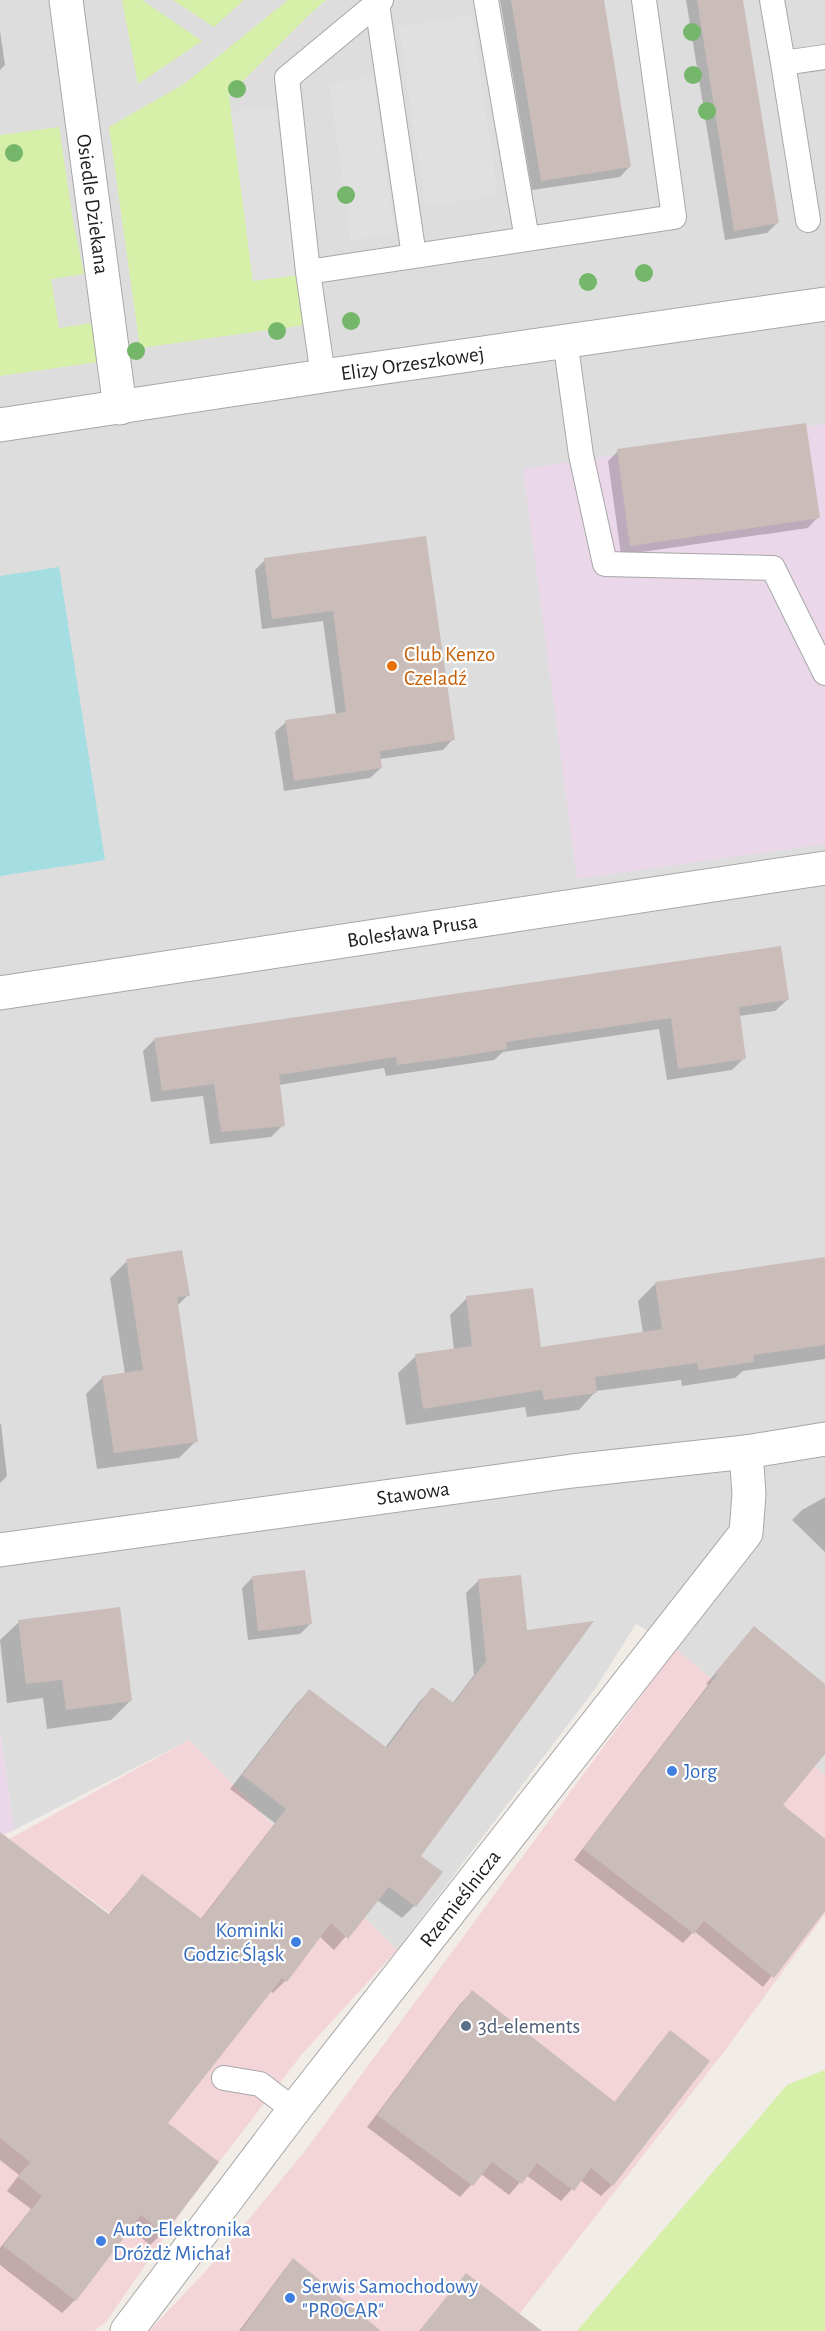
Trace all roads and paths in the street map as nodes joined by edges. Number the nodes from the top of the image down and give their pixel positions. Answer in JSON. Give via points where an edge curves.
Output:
{"nodes":[{"id":1,"x":66,"y":0,"type":"edge"},
{"id":2,"x":486,"y":0,"type":"edge"},
{"id":3,"x":644,"y":0,"type":"edge"},
{"id":4,"x":772,"y":0,"type":"edge"},
{"id":5,"x":379,"y":2,"type":"edge"},
{"id":6,"x":825,"y":57,"type":"edge"},
{"id":7,"x":783,"y":63,"type":"junction"},
{"id":8,"x":808,"y":220,"type":"dead end"},
{"id":9,"x":527,"y":239,"type":"junction"},
{"id":10,"x":414,"y":256,"type":"junction"},
{"id":11,"x":308,"y":272,"type":"junction"},
{"id":12,"x":825,"y":304,"type":"edge"},
{"id":13,"x":565,"y":340,"type":"junction"},
{"id":14,"x":323,"y":376,"type":"junction"},
{"id":15,"x":120,"y":408,"type":"junction"},
{"id":16,"x":0,"y":425,"type":"edge"},
{"id":17,"x":825,"y":673,"type":"edge"},
{"id":18,"x":825,"y":868,"type":"edge"},
{"id":19,"x":0,"y":993,"type":"edge"},
{"id":20,"x":825,"y":1439,"type":"edge"},
{"id":21,"x":746,"y":1452,"type":"junction"},
{"id":22,"x":0,"y":1550,"type":"edge"},
{"id":23,"x":224,"y":2078,"type":"dead end"},
{"id":24,"x":294,"y":2110,"type":"junction"},
{"id":25,"x":127,"y":2331,"type":"edge"}],
"edges":[{"from":1,"to":15,"type":"street","name":"Osiedle Dziekana"},
{"from":2,"to":9,"type":"lane"},
{"from":3,"to":9,"type":"lane","via":[[674,217]]},
{"from":4,"to":7,"type":"lane"},
{"from":5,"to":10,"type":"lane"},
{"from":5,"to":11,"type":"lane","via":[[287,78]]},
{"from":6,"to":7,"type":"lane"},
{"from":7,"to":8,"type":"lane"},
{"from":9,"to":10,"type":"lane"},
{"from":10,"to":11,"type":"lane"},
{"from":11,"to":14,"type":"lane"},
{"from":12,"to":13,"type":"street","name":"Elizy Orzeszkowej"},
{"from":13,"to":14,"type":"street","name":"Elizy Orzeszkowej"},
{"from":13,"to":17,"type":"lane","via":[[580,455],[605,564],[772,568]]},
{"from":14,"to":15,"type":"street","name":"Elizy Orzeszkowej"},
{"from":15,"to":16,"type":"street","name":"Elizy Orzeszkowej"},
{"from":18,"to":19,"type":"street","name":"Bolesława Prusa"},
{"from":20,"to":21,"type":"street","name":"Stawowa"},
{"from":21,"to":22,"type":"street","name":"Stawowa","via":[[572,1471]]},
{"from":21,"to":24,"type":"street","name":"Rzemieślnicza","via":[[746,1533]]},
{"from":23,"to":24,"type":"lane","via":[[260,2084]]},
{"from":24,"to":25,"type":"street","name":"Rzemieślnicza"}]}
